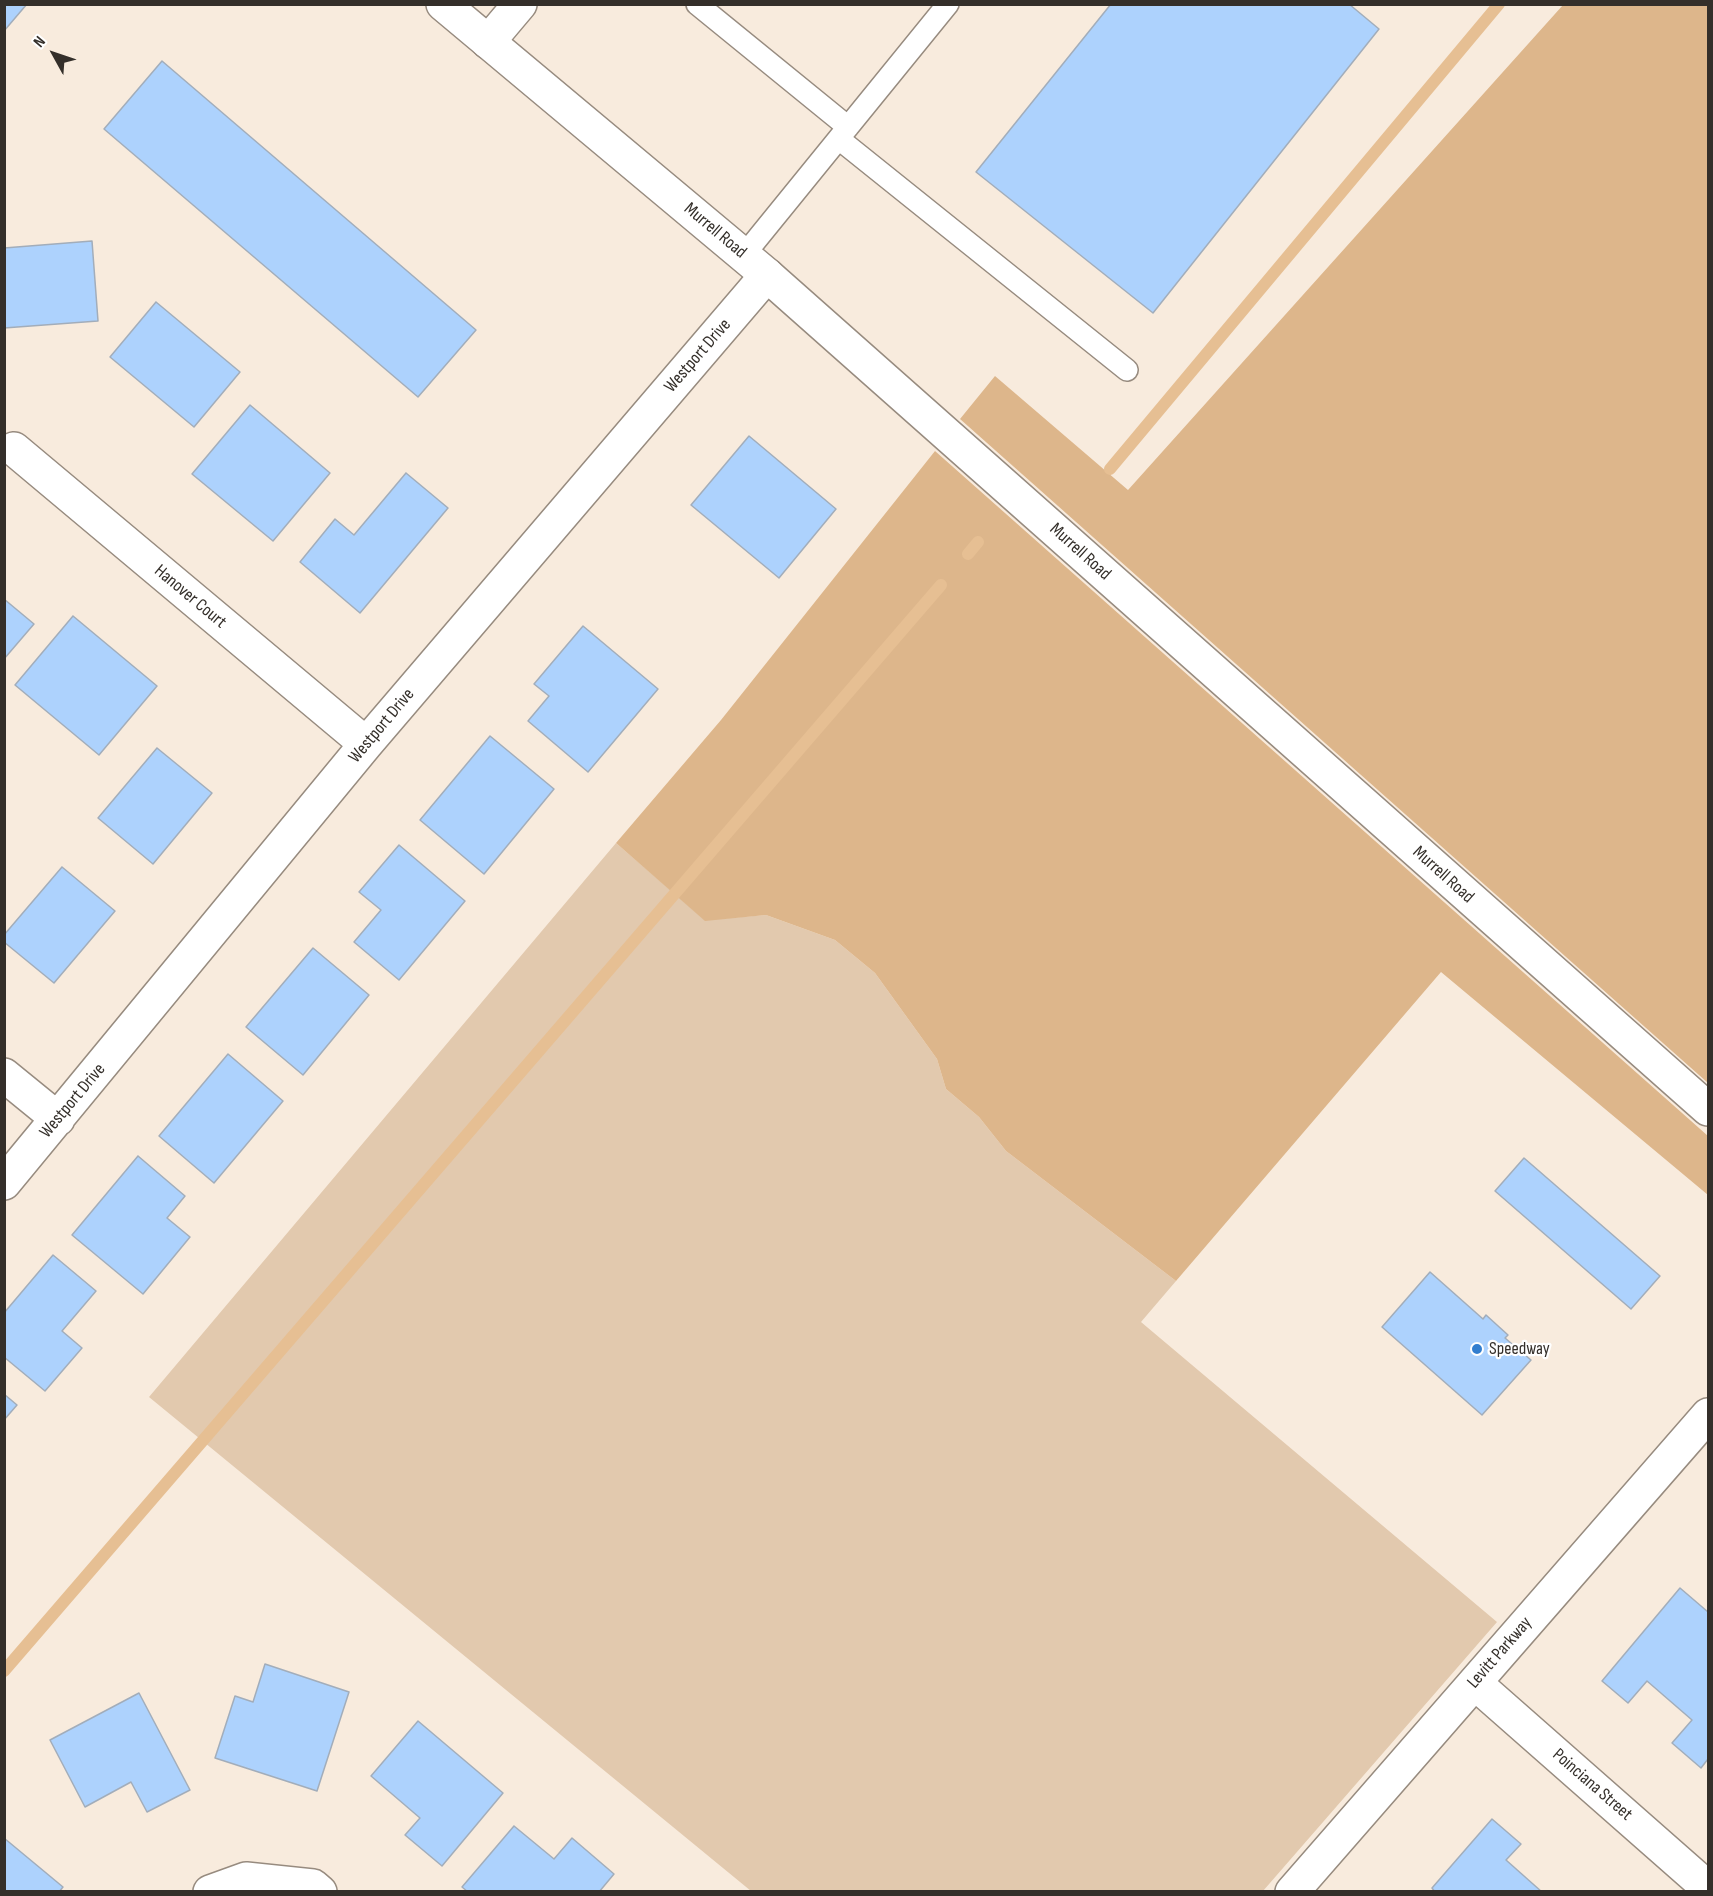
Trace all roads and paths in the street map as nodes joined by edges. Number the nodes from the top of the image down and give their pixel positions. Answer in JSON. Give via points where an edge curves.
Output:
{"nodes":[{"id":1,"x":443,"y":4,"type":"edge"},
{"id":2,"x":520,"y":4,"type":"edge"},
{"id":3,"x":697,"y":4,"type":"edge"},
{"id":4,"x":948,"y":4,"type":"edge"},
{"id":5,"x":488,"y":42,"type":"junction"},
{"id":6,"x":844,"y":133,"type":"junction"},
{"id":7,"x":756,"y":265,"type":"junction"},
{"id":8,"x":1127,"y":370,"type":"dead end"},
{"id":9,"x":14,"y":449,"type":"dead end"},
{"id":10,"x":366,"y":744,"type":"junction"},
{"id":11,"x":4,"y":1075,"type":"edge"},
{"id":12,"x":1708,"y":1109,"type":"edge"},
{"id":13,"x":58,"y":1119,"type":"junction"},
{"id":14,"x":4,"y":1183,"type":"edge"},
{"id":15,"x":1708,"y":1415,"type":"edge"},
{"id":16,"x":1475,"y":1683,"type":"junction"},
{"id":17,"x":1708,"y":1887,"type":"edge"},
{"id":18,"x":210,"y":1892,"type":"edge"},
{"id":19,"x":320,"y":1892,"type":"edge"},
{"id":20,"x":1292,"y":1892,"type":"edge"}],
"edges":[{"from":1,"to":5,"type":"street","name":"Murrell Road"},
{"from":2,"to":5,"type":"street"},
{"from":3,"to":6,"type":"lane"},
{"from":4,"to":6,"type":"lane"},
{"from":5,"to":7,"type":"street","name":"Murrell Road"},
{"from":6,"to":7,"type":"lane"},
{"from":6,"to":8,"type":"lane"},
{"from":7,"to":10,"type":"street","name":"Westport Drive"},
{"from":7,"to":12,"type":"street","name":"Murrell Road"},
{"from":9,"to":10,"type":"street","name":"Hanover Court"},
{"from":10,"to":13,"type":"street","name":"Westport Drive"},
{"from":11,"to":13,"type":"street"},
{"from":13,"to":14,"type":"street","name":"Westport Drive"},
{"from":15,"to":16,"type":"street","name":"Levitt Parkway"},
{"from":16,"to":17,"type":"street","name":"Poinciana Street"},
{"from":16,"to":20,"type":"street","name":"Levitt Parkway"},
{"from":18,"to":19,"type":"street","via":[[246,1879],[314,1886]]}]}
